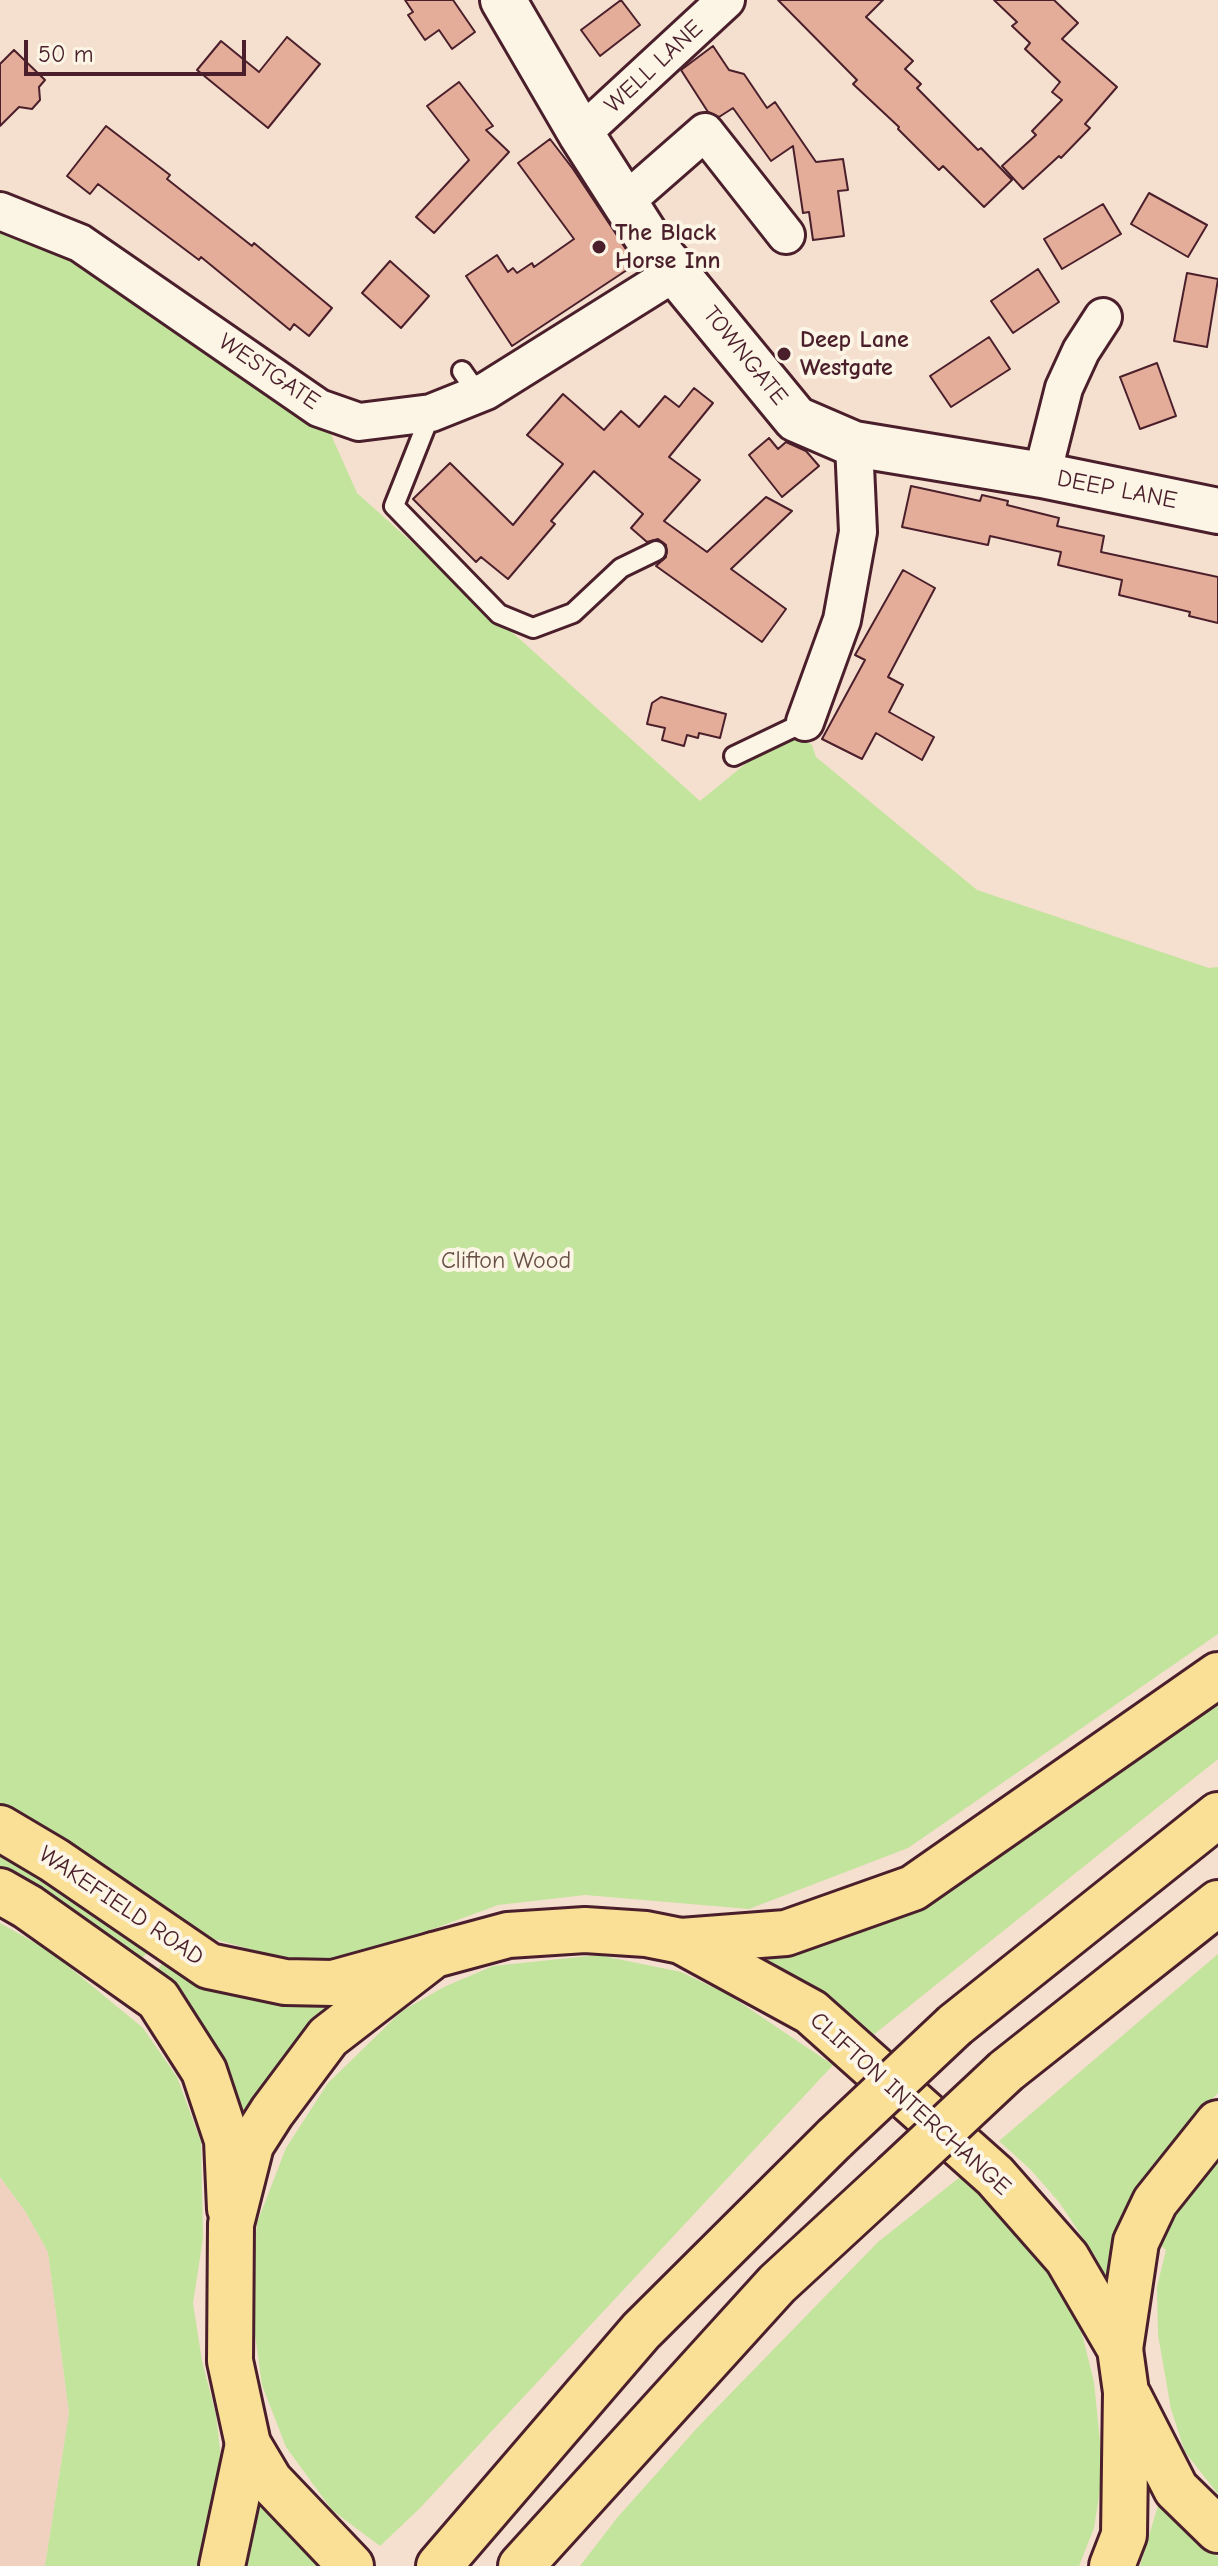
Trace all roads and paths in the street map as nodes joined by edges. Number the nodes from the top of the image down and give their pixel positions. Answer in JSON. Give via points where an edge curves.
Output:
{"nodes":[{"id":1,"x":726,"y":0,"type":"edge"},
{"id":2,"x":515,"y":4,"type":"edge"},
{"id":3,"x":581,"y":134,"type":"junction"},
{"id":4,"x":625,"y":202,"type":"junction"},
{"id":5,"x":0,"y":211,"type":"edge"},
{"id":6,"x":786,"y":235,"type":"dead end"},
{"id":7,"x":676,"y":272,"type":"junction"},
{"id":8,"x":1103,"y":317,"type":"dead end"},
{"id":9,"x":431,"y":413,"type":"junction"},
{"id":10,"x":854,"y":444,"type":"junction"},
{"id":11,"x":1042,"y":475,"type":"junction"},
{"id":12,"x":1218,"y":511,"type":"edge"},
{"id":13,"x":656,"y":551,"type":"dead end"},
{"id":14,"x":805,"y":722,"type":"joint"},
{"id":15,"x":734,"y":756,"type":"dead end"},
{"id":16,"x":1218,"y":1675,"type":"edge"},
{"id":17,"x":1218,"y":1815,"type":"edge"},
{"id":18,"x":0,"y":1828,"type":"edge"},
{"id":19,"x":0,"y":1891,"type":"edge"},
{"id":20,"x":1218,"y":1903,"type":"edge"},
{"id":21,"x":681,"y":1941,"type":"junction"},
{"id":22,"x":434,"y":1955,"type":"junction"},
{"id":23,"x":1218,"y":2123,"type":"edge"},
{"id":24,"x":231,"y":2224,"type":"junction"},
{"id":25,"x":1120,"y":2349,"type":"junction"},
{"id":26,"x":1126,"y":2392,"type":"junction"},
{"id":27,"x":248,"y":2444,"type":"junction"},
{"id":28,"x":1218,"y":2530,"type":"edge"},
{"id":29,"x":450,"y":2553,"type":"edge"},
{"id":30,"x":222,"y":2566,"type":"edge"},
{"id":31,"x":351,"y":2566,"type":"edge"},
{"id":32,"x":521,"y":2566,"type":"edge"},
{"id":33,"x":1112,"y":2566,"type":"edge"}],
"edges":[{"from":1,"to":3,"type":"street","name":"WELL LANE"},
{"from":2,"to":3,"type":"street","name":"TOWNGATE"},
{"from":3,"to":4,"type":"street","name":"TOWNGATE"},
{"from":4,"to":6,"type":"street","via":[[705,132]]},
{"from":4,"to":7,"type":"street","name":"TOWNGATE"},
{"from":5,"to":9,"type":"street","name":"WESTGATE","via":[[80,243],[319,408],[359,422]]},
{"from":7,"to":9,"type":"street","name":"WESTGATE","via":[[470,382]]},
{"from":7,"to":10,"type":"street","name":"TOWNGATE","via":[[796,419]]},
{"from":8,"to":11,"type":"street","name":"DEEP LANE","via":[[1064,388]]},
{"from":9,"to":13,"type":"lane","via":[[394,506],[499,614],[533,628],[573,613],[621,568]]},
{"from":10,"to":11,"type":"street","name":"TOWNGATE"},
{"from":10,"to":14,"type":"street","via":[[858,532],[842,620]]},
{"from":11,"to":12,"type":"street","name":"DEEP LANE"},
{"from":14,"to":15,"type":"lane"},
{"from":16,"to":21,"type":"main road","via":[[913,1888],[786,1933]]},
{"from":17,"to":29,"type":"main road","bridge":true,"via":[[955,2025],[835,2138],[641,2331]]},
{"from":18,"to":22,"type":"main road","name":"WAKEFIELD ROAD","via":[[209,1966],[285,1982],[333,1983]]},
{"from":19,"to":24,"type":"main road","via":[[158,1999],[204,2071],[227,2140]]},
{"from":20,"to":32,"type":"main road","bridge":true,"via":[[1006,2071],[777,2284]]},
{"from":21,"to":22,"type":"main road","name":"CLIFTON INTERCHANGE","via":[[585,1930],[508,1935]]},
{"from":21,"to":25,"type":"main road","name":"CLIFTON INTERCHANGE","via":[[811,2012],[995,2176],[1067,2258]]},
{"from":22,"to":24,"type":"main road","name":"CLIFTON INTERCHANGE","via":[[328,2037],[251,2145]]},
{"from":23,"to":25,"type":"main road","via":[[1155,2202],[1136,2242]]},
{"from":24,"to":27,"type":"main road","name":"CLIFTON INTERCHANGE","via":[[230,2361]]},
{"from":25,"to":26,"type":"main road","name":"CLIFTON INTERCHANGE"},
{"from":26,"to":28,"type":"main road","via":[[1176,2489]]},
{"from":26,"to":33,"type":"main road","name":"CLIFTON INTERCHANGE","via":[[1124,2535]]},
{"from":27,"to":30,"type":"main road"},
{"from":27,"to":31,"type":"main road","name":"CLIFTON INTERCHANGE","via":[[270,2481]]}]}
